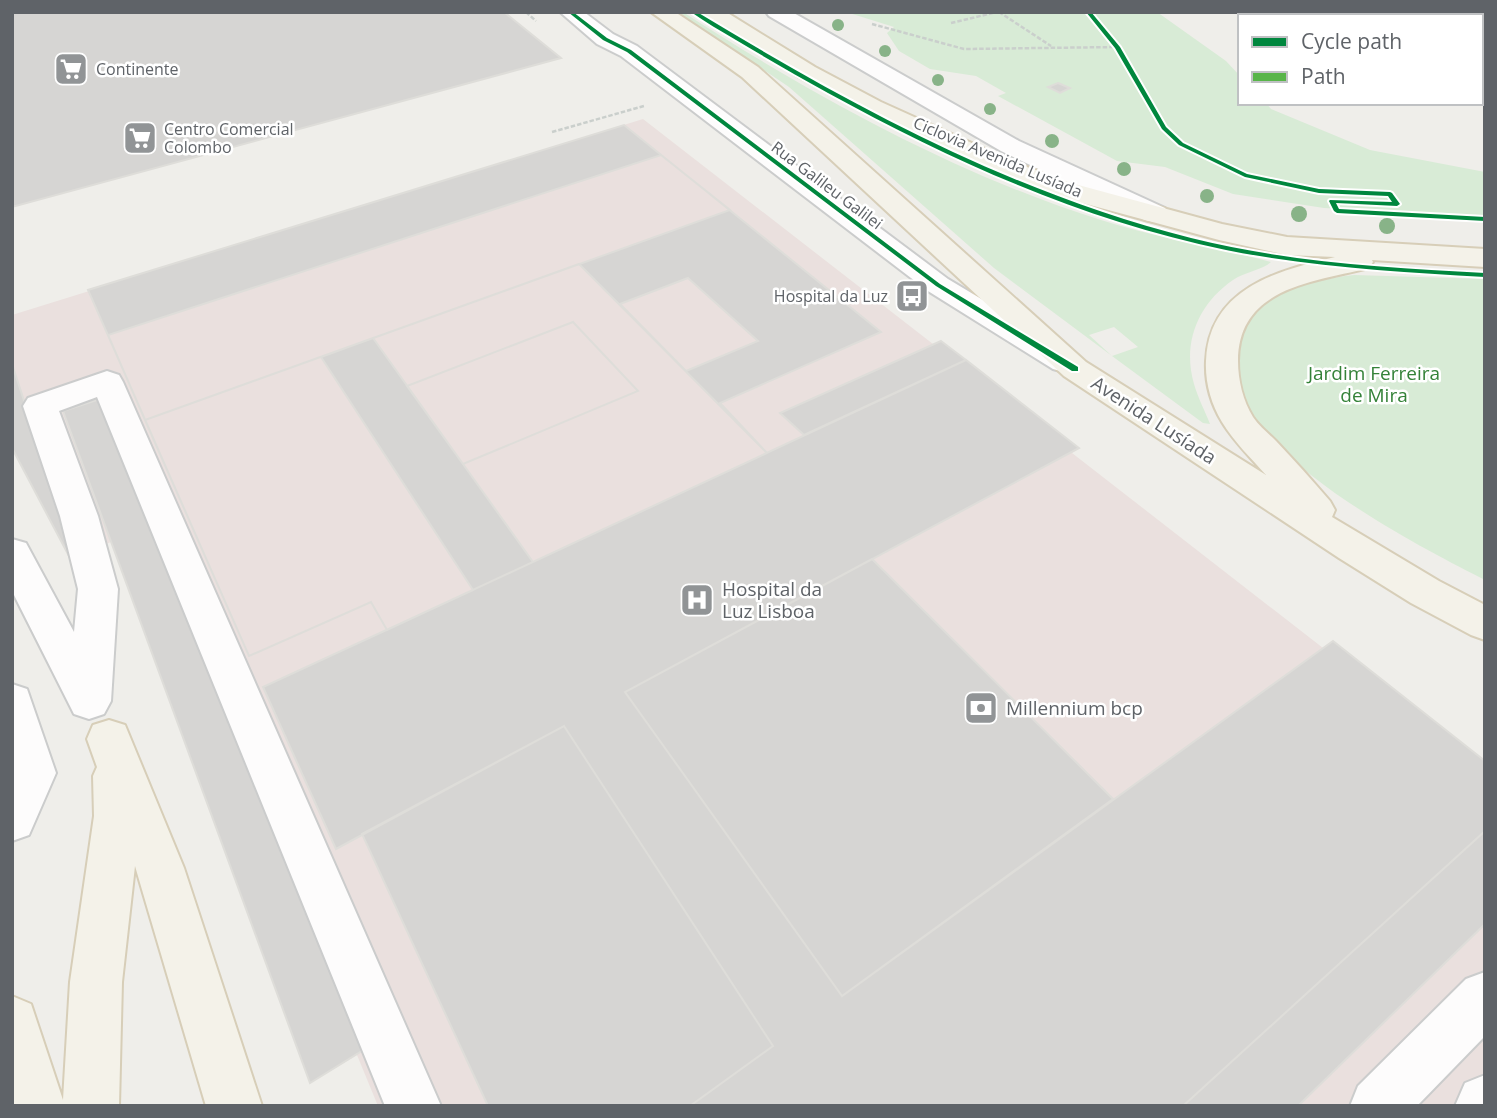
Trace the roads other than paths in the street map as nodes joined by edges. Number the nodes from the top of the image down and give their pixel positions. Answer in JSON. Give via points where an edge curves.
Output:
{"nodes":[{"id":1,"x":570,"y":12,"type":"edge"},
{"id":2,"x":661,"y":12,"type":"edge"},
{"id":3,"x":711,"y":12,"type":"edge"},
{"id":4,"x":776,"y":12,"type":"edge"},
{"id":5,"x":1155,"y":214,"type":"junction"},
{"id":6,"x":1410,"y":254,"type":"junction"},
{"id":7,"x":1485,"y":258,"type":"edge"},
{"id":8,"x":1075,"y":369,"type":"junction"},
{"id":9,"x":1352,"y":548,"type":"junction"},
{"id":10,"x":12,"y":553,"type":"edge"},
{"id":11,"x":1485,"y":624,"type":"edge"},
{"id":12,"x":12,"y":702,"type":"edge"},
{"id":13,"x":99,"y":720,"type":"junction"},
{"id":14,"x":12,"y":820,"type":"edge"},
{"id":15,"x":1485,"y":998,"type":"edge"},
{"id":16,"x":12,"y":1023,"type":"edge"},
{"id":17,"x":37,"y":1106,"type":"edge"},
{"id":18,"x":90,"y":1106,"type":"edge"},
{"id":19,"x":234,"y":1106,"type":"edge"},
{"id":20,"x":413,"y":1106,"type":"edge"},
{"id":21,"x":1378,"y":1106,"type":"edge"}],
"edges":[{"from":1,"to":8,"type":"street","name":"Rua Galileu Galilei","via":[[629,51],[938,285]]},
{"from":2,"to":8,"type":"main road","name":"Avenida Lusíada","via":[[750,72]]},
{"from":3,"to":5,"type":"main road","via":[[862,102],[1007,169],[1062,190]]},
{"from":4,"to":5,"type":"street","via":[[1010,146]]},
{"from":5,"to":6,"type":"main road","via":[[1287,246]]},
{"from":6,"to":7,"type":"main road"},
{"from":6,"to":9,"type":"main road","via":[[1338,266],[1258,292],[1235,312],[1220,357],[1224,386],[1239,422]]},
{"from":8,"to":9,"type":"main road","name":"Avenida Lusíada"},
{"from":9,"to":11,"type":"main road","name":"Avenida Lusíada"},
{"from":10,"to":13,"type":"street"},
{"from":12,"to":14,"type":"street","via":[[33,773]]},
{"from":13,"to":18,"type":"main road","via":[[116,774],[117,816],[96,982]]},
{"from":13,"to":19,"type":"main road","via":[[160,868]]},
{"from":13,"to":20,"type":"street","via":[[98,589],[79,516],[40,406],[116,379]]},
{"from":15,"to":21,"type":"street"},
{"from":16,"to":17,"type":"main road"}]}
